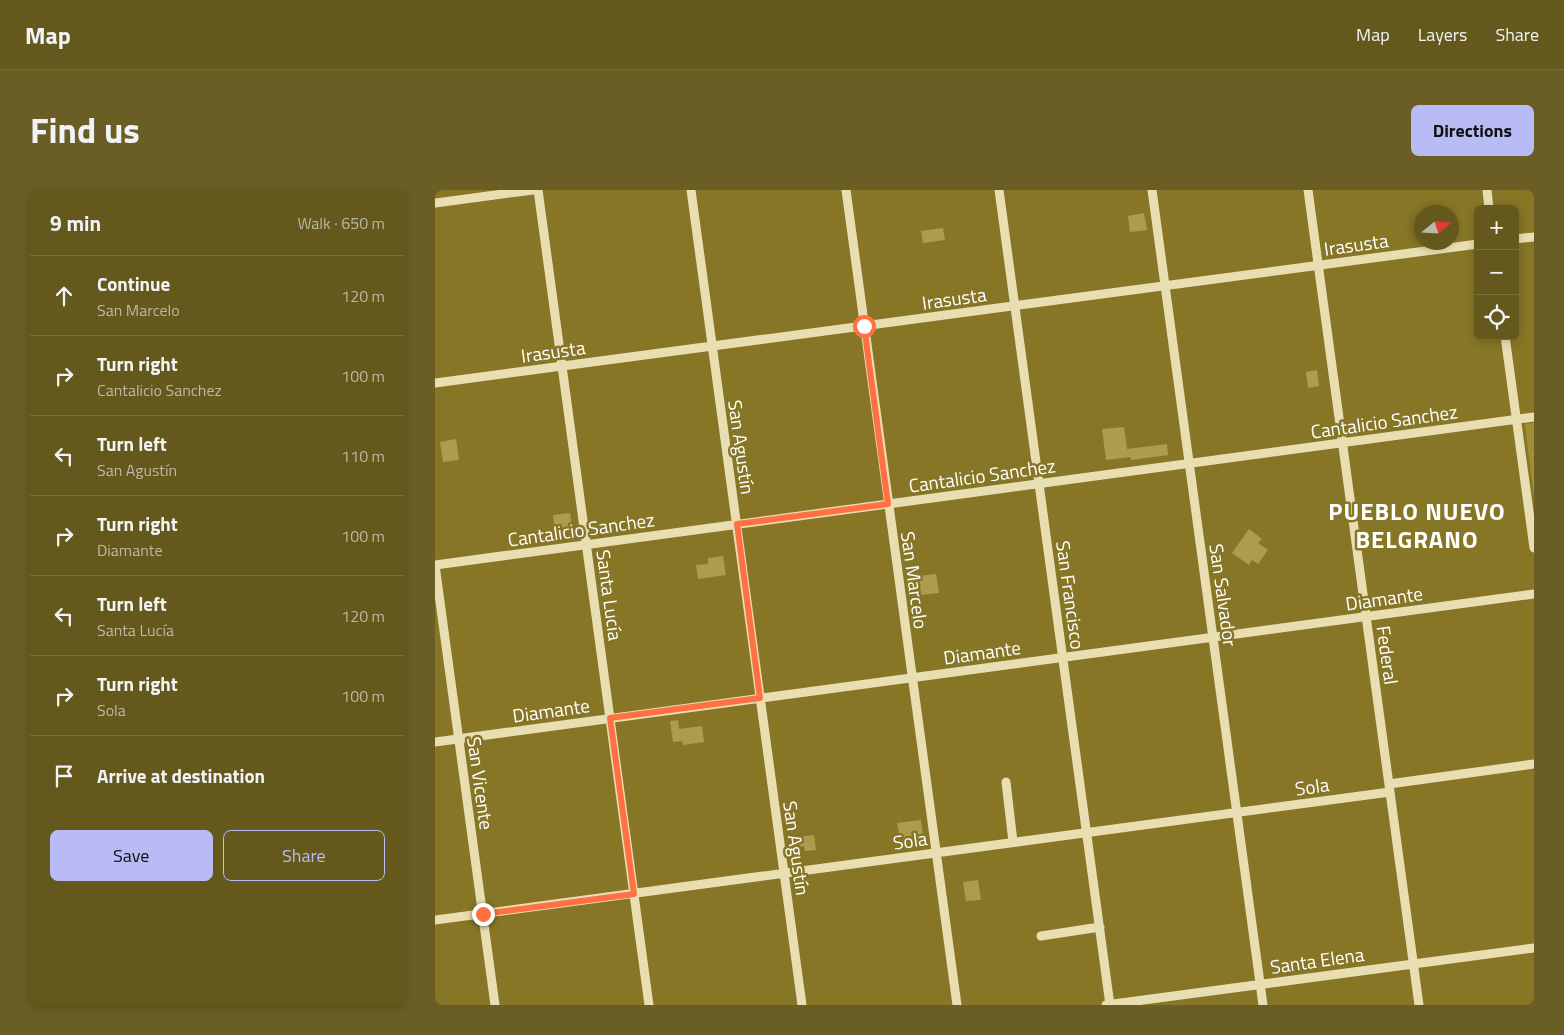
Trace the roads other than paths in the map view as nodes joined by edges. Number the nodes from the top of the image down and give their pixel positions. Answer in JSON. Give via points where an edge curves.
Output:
{"nodes":[{"id":1,"x":533,"y":190,"type":"edge"},
{"id":2,"x":538,"y":190,"type":"edge"},
{"id":3,"x":691,"y":190,"type":"edge"},
{"id":4,"x":846,"y":190,"type":"edge"},
{"id":5,"x":999,"y":190,"type":"edge"},
{"id":6,"x":1152,"y":190,"type":"edge"},
{"id":7,"x":1308,"y":190,"type":"edge"},
{"id":8,"x":1487,"y":190,"type":"edge"},
{"id":9,"x":435,"y":203,"type":"edge"},
{"id":10,"x":1489,"y":205,"type":"edge"},
{"id":11,"x":1534,"y":237,"type":"edge"},
{"id":12,"x":1519,"y":239,"type":"edge"},
{"id":13,"x":1474,"y":245,"type":"edge"},
{"id":14,"x":1318,"y":266,"type":"junction"},
{"id":15,"x":1165,"y":286,"type":"junction"},
{"id":16,"x":1015,"y":306,"type":"junction"},
{"id":17,"x":864,"y":326,"type":"junction"},
{"id":18,"x":1506,"y":340,"type":"edge"},
{"id":19,"x":712,"y":346,"type":"junction"},
{"id":20,"x":562,"y":366,"type":"junction"},
{"id":21,"x":435,"y":383,"type":"edge"},
{"id":22,"x":1534,"y":417,"type":"edge"},
{"id":23,"x":1517,"y":419,"type":"junction"},
{"id":24,"x":1342,"y":443,"type":"junction"},
{"id":25,"x":1189,"y":463,"type":"junction"},
{"id":26,"x":1039,"y":484,"type":"junction"},
{"id":27,"x":888,"y":504,"type":"junction"},
{"id":28,"x":737,"y":524,"type":"junction"},
{"id":29,"x":586,"y":545,"type":"junction"},
{"id":30,"x":1534,"y":548,"type":"edge"},
{"id":31,"x":435,"y":565,"type":"edge"},
{"id":32,"x":1534,"y":594,"type":"edge"},
{"id":33,"x":1366,"y":616,"type":"junction"},
{"id":34,"x":1213,"y":637,"type":"junction"},
{"id":35,"x":1063,"y":657,"type":"junction"},
{"id":36,"x":912,"y":678,"type":"junction"},
{"id":37,"x":760,"y":698,"type":"junction"},
{"id":38,"x":610,"y":718,"type":"junction"},
{"id":39,"x":459,"y":739,"type":"junction"},
{"id":40,"x":435,"y":742,"type":"edge"},
{"id":41,"x":1534,"y":764,"type":"edge"},
{"id":42,"x":1006,"y":782,"type":"dead end"},
{"id":43,"x":1390,"y":788,"type":"junction"},
{"id":44,"x":1237,"y":812,"type":"junction"},
{"id":45,"x":1087,"y":832,"type":"junction"},
{"id":46,"x":1013,"y":842,"type":"junction"},
{"id":47,"x":936,"y":853,"type":"junction"},
{"id":48,"x":784,"y":873,"type":"junction"},
{"id":49,"x":634,"y":894,"type":"junction"},
{"id":50,"x":483,"y":914,"type":"junction"},
{"id":51,"x":435,"y":920,"type":"edge"},
{"id":52,"x":1100,"y":927,"type":"junction"},
{"id":53,"x":1041,"y":936,"type":"dead end"},
{"id":54,"x":1534,"y":948,"type":"edge"},
{"id":55,"x":1413,"y":963,"type":"junction"},
{"id":56,"x":1261,"y":984,"type":"junction"},
{"id":57,"x":495,"y":1005,"type":"edge"},
{"id":58,"x":649,"y":1005,"type":"edge"},
{"id":59,"x":802,"y":1005,"type":"edge"},
{"id":60,"x":957,"y":1005,"type":"edge"},
{"id":61,"x":1108,"y":1005,"type":"edge"},
{"id":62,"x":1263,"y":1005,"type":"edge"},
{"id":63,"x":1419,"y":1005,"type":"edge"}],
"edges":[{"from":1,"to":9,"type":"street"},
{"from":2,"to":20,"type":"street","name":"Santa Lucía"},
{"from":3,"to":19,"type":"street","name":"San Agustín"},
{"from":4,"to":17,"type":"street","name":"San Marcelo"},
{"from":5,"to":16,"type":"street","name":"San Francisco"},
{"from":6,"to":15,"type":"street","name":"San Salvador"},
{"from":7,"to":14,"type":"street","name":"Federal"},
{"from":8,"to":10,"type":"street"},
{"from":11,"to":12,"type":"street"},
{"from":13,"to":14,"type":"street","name":"Irasusta"},
{"from":14,"to":15,"type":"street","name":"Irasusta"},
{"from":14,"to":24,"type":"street","name":"Federal"},
{"from":15,"to":16,"type":"street","name":"Irasusta"},
{"from":15,"to":25,"type":"street","name":"San Salvador"},
{"from":16,"to":17,"type":"street","name":"Irasusta"},
{"from":16,"to":26,"type":"street","name":"San Francisco"},
{"from":17,"to":19,"type":"street","name":"Irasusta"},
{"from":17,"to":27,"type":"street","name":"San Marcelo"},
{"from":18,"to":23,"type":"street"},
{"from":19,"to":20,"type":"street","name":"Irasusta"},
{"from":19,"to":28,"type":"street","name":"San Agustín"},
{"from":20,"to":21,"type":"street","name":"Irasusta"},
{"from":20,"to":29,"type":"street","name":"Santa Lucía"},
{"from":22,"to":23,"type":"street","name":"Cantalicio Sanchez"},
{"from":23,"to":24,"type":"street","name":"Cantalicio Sanchez"},
{"from":23,"to":30,"type":"street"},
{"from":24,"to":25,"type":"street","name":"Cantalicio Sanchez"},
{"from":24,"to":33,"type":"street","name":"Federal"},
{"from":25,"to":26,"type":"street","name":"Cantalicio Sanchez"},
{"from":25,"to":34,"type":"street","name":"San Salvador"},
{"from":26,"to":27,"type":"street","name":"Cantalicio Sanchez"},
{"from":26,"to":35,"type":"street","name":"San Francisco"},
{"from":27,"to":28,"type":"street","name":"Cantalicio Sanchez"},
{"from":27,"to":36,"type":"street","name":"San Marcelo"},
{"from":28,"to":29,"type":"street","name":"Cantalicio Sanchez"},
{"from":28,"to":37,"type":"street","name":"San Agustín"},
{"from":29,"to":31,"type":"street","name":"Cantalicio Sanchez"},
{"from":29,"to":38,"type":"street","name":"Santa Lucía"},
{"from":31,"to":39,"type":"street","name":"San Vicente"},
{"from":32,"to":33,"type":"street","name":"Diamante"},
{"from":33,"to":34,"type":"street","name":"Diamante"},
{"from":33,"to":43,"type":"street","name":"Federal"},
{"from":34,"to":35,"type":"street","name":"Diamante"},
{"from":34,"to":44,"type":"street","name":"San Salvador"},
{"from":35,"to":36,"type":"street","name":"Diamante"},
{"from":35,"to":45,"type":"street","name":"San Francisco"},
{"from":36,"to":37,"type":"street","name":"Diamante"},
{"from":36,"to":47,"type":"street","name":"San Marcelo"},
{"from":37,"to":38,"type":"street","name":"Diamante"},
{"from":37,"to":48,"type":"street","name":"San Agustín"},
{"from":38,"to":39,"type":"street","name":"Diamante"},
{"from":38,"to":49,"type":"street","name":"Santa Lucía"},
{"from":39,"to":40,"type":"street","name":"Diamante"},
{"from":39,"to":50,"type":"street","name":"San Vicente"},
{"from":41,"to":43,"type":"street","name":"Sola"},
{"from":42,"to":46,"type":"street"},
{"from":43,"to":44,"type":"street","name":"Sola"},
{"from":43,"to":55,"type":"street","name":"Federal"},
{"from":44,"to":45,"type":"street","name":"Sola"},
{"from":44,"to":56,"type":"street","name":"San Salvador"},
{"from":45,"to":46,"type":"street","name":"Sola"},
{"from":45,"to":52,"type":"street","name":"San Francisco"},
{"from":46,"to":47,"type":"street","name":"Sola"},
{"from":47,"to":48,"type":"street","name":"Sola"},
{"from":47,"to":60,"type":"street","name":"San Marcelo"},
{"from":48,"to":49,"type":"street","name":"Sola"},
{"from":48,"to":59,"type":"street","name":"San Agustín"},
{"from":49,"to":50,"type":"street","name":"Sola"},
{"from":49,"to":58,"type":"street","name":"Santa Lucía"},
{"from":50,"to":51,"type":"street","name":"Sola"},
{"from":50,"to":57,"type":"street","name":"San Vicente"},
{"from":52,"to":53,"type":"street"},
{"from":52,"to":61,"type":"street","name":"San Francisco"},
{"from":54,"to":55,"type":"street","name":"Santa Elena"},
{"from":55,"to":56,"type":"street","name":"Santa Elena"},
{"from":55,"to":63,"type":"street","name":"Federal"},
{"from":56,"to":61,"type":"street","name":"Santa Elena"},
{"from":56,"to":62,"type":"street","name":"San Salvador"}]}
